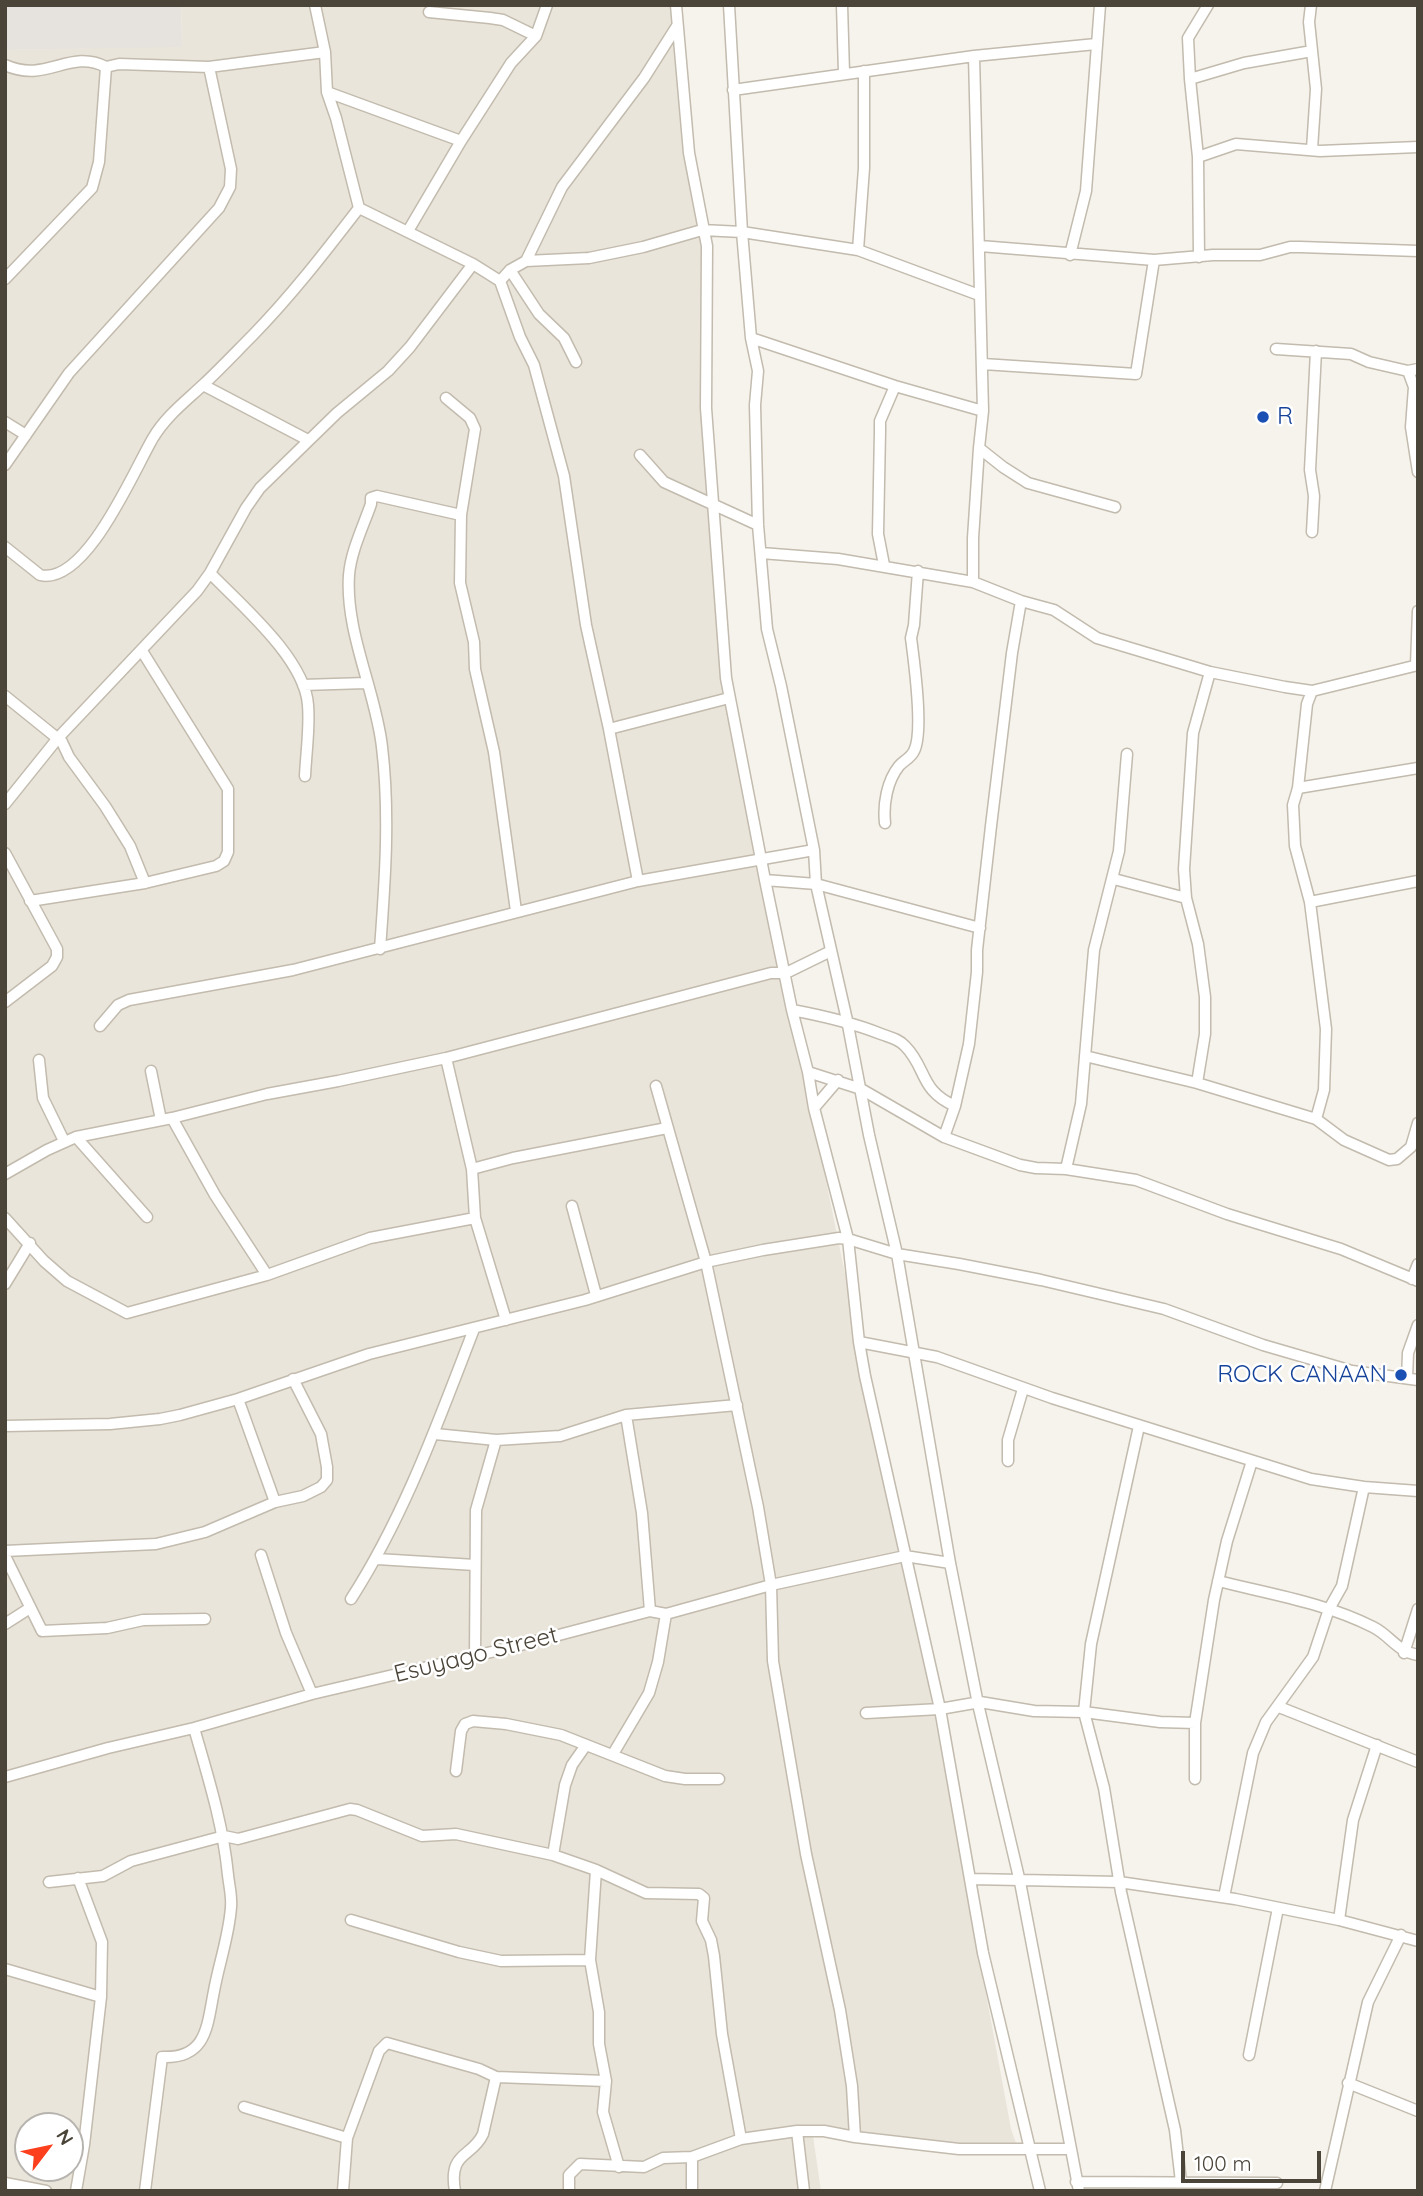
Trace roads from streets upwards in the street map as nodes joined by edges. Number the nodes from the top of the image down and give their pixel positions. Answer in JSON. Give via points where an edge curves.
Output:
{"nodes":[{"id":1,"x":315,"y":5,"type":"edge"},
{"id":2,"x":547,"y":5,"type":"edge"},
{"id":3,"x":676,"y":5,"type":"edge"},
{"id":4,"x":729,"y":5,"type":"edge"},
{"id":5,"x":842,"y":5,"type":"edge"},
{"id":6,"x":1100,"y":5,"type":"edge"},
{"id":7,"x":1208,"y":5,"type":"edge"},
{"id":8,"x":1311,"y":5,"type":"edge"},
{"id":9,"x":429,"y":12,"type":"dead end"},
{"id":10,"x":677,"y":26,"type":"junction"},
{"id":11,"x":536,"y":36,"type":"junction"},
{"id":12,"x":1096,"y":44,"type":"junction"},
{"id":13,"x":1312,"y":51,"type":"junction"},
{"id":14,"x":325,"y":52,"type":"junction"},
{"id":15,"x":974,"y":56,"type":"junction"},
{"id":16,"x":5,"y":65,"type":"edge"},
{"id":17,"x":106,"y":67,"type":"junction"},
{"id":18,"x":209,"y":67,"type":"junction"},
{"id":19,"x":863,"y":71,"type":"junction"},
{"id":20,"x":844,"y":73,"type":"junction"},
{"id":21,"x":1190,"y":79,"type":"junction"},
{"id":22,"x":733,"y":90,"type":"junction"},
{"id":23,"x":327,"y":92,"type":"junction"},
{"id":24,"x":461,"y":141,"type":"junction"},
{"id":25,"x":1417,"y":146,"type":"edge"},
{"id":26,"x":1312,"y":149,"type":"junction"},
{"id":27,"x":1198,"y":157,"type":"junction"},
{"id":28,"x":359,"y":208,"type":"junction"},
{"id":29,"x":702,"y":230,"type":"junction"},
{"id":30,"x":408,"y":231,"type":"junction"},
{"id":31,"x":741,"y":232,"type":"junction"},
{"id":32,"x":980,"y":246,"type":"junction"},
{"id":33,"x":859,"y":250,"type":"junction"},
{"id":34,"x":1418,"y":251,"type":"edge"},
{"id":35,"x":1070,"y":255,"type":"junction"},
{"id":36,"x":1199,"y":257,"type":"junction"},
{"id":37,"x":1154,"y":260,"type":"junction"},
{"id":38,"x":526,"y":261,"type":"junction"},
{"id":39,"x":473,"y":264,"type":"junction"},
{"id":40,"x":510,"y":270,"type":"junction"},
{"id":41,"x":5,"y":279,"type":"edge"},
{"id":42,"x":500,"y":281,"type":"junction"},
{"id":43,"x":979,"y":295,"type":"junction"},
{"id":44,"x":751,"y":338,"type":"junction"},
{"id":45,"x":1276,"y":349,"type":"dead end"},
{"id":46,"x":1317,"y":351,"type":"junction"},
{"id":47,"x":576,"y":362,"type":"dead end"},
{"id":48,"x":983,"y":364,"type":"junction"},
{"id":49,"x":1413,"y":370,"type":"edge"},
{"id":50,"x":1416,"y":383,"type":"edge"},
{"id":51,"x":203,"y":385,"type":"junction"},
{"id":52,"x":895,"y":386,"type":"junction"},
{"id":53,"x":446,"y":398,"type":"dead end"},
{"id":54,"x":984,"y":411,"type":"junction"},
{"id":55,"x":5,"y":422,"type":"edge"},
{"id":56,"x":26,"y":435,"type":"junction"},
{"id":57,"x":308,"y":440,"type":"junction"},
{"id":58,"x":979,"y":448,"type":"junction"},
{"id":59,"x":640,"y":455,"type":"dead end"},
{"id":60,"x":5,"y":466,"type":"edge"},
{"id":61,"x":1418,"y":472,"type":"edge"},
{"id":62,"x":712,"y":504,"type":"junction"},
{"id":63,"x":1115,"y":507,"type":"dead end"},
{"id":64,"x":461,"y":515,"type":"junction"},
{"id":65,"x":758,"y":525,"type":"junction"},
{"id":66,"x":1312,"y":532,"type":"dead end"},
{"id":67,"x":5,"y":547,"type":"edge"},
{"id":68,"x":761,"y":553,"type":"junction"},
{"id":69,"x":884,"y":565,"type":"junction"},
{"id":70,"x":918,"y":571,"type":"junction"},
{"id":71,"x":210,"y":573,"type":"junction"},
{"id":72,"x":973,"y":582,"type":"junction"},
{"id":73,"x":1021,"y":601,"type":"junction"},
{"id":74,"x":1418,"y":611,"type":"edge"},
{"id":75,"x":142,"y":651,"type":"junction"},
{"id":76,"x":1417,"y":665,"type":"edge"},
{"id":77,"x":1210,"y":672,"type":"junction"},
{"id":78,"x":366,"y":683,"type":"junction"},
{"id":79,"x":303,"y":685,"type":"junction"},
{"id":80,"x":1312,"y":691,"type":"junction"},
{"id":81,"x":5,"y":696,"type":"edge"},
{"id":82,"x":729,"y":698,"type":"junction"},
{"id":83,"x":609,"y":729,"type":"junction"},
{"id":84,"x":58,"y":738,"type":"junction"},
{"id":85,"x":1127,"y":754,"type":"dead end"},
{"id":86,"x":1418,"y":768,"type":"edge"},
{"id":87,"x":306,"y":776,"type":"dead end"},
{"id":88,"x":1298,"y":788,"type":"junction"},
{"id":89,"x":5,"y":804,"type":"edge"},
{"id":90,"x":885,"y":823,"type":"dead end"},
{"id":91,"x":814,"y":850,"type":"junction"},
{"id":92,"x":5,"y":853,"type":"edge"},
{"id":93,"x":762,"y":860,"type":"junction"},
{"id":94,"x":1114,"y":879,"type":"junction"},
{"id":95,"x":765,"y":880,"type":"junction"},
{"id":96,"x":638,"y":881,"type":"junction"},
{"id":97,"x":1418,"y":881,"type":"edge"},
{"id":98,"x":145,"y":883,"type":"junction"},
{"id":99,"x":816,"y":884,"type":"junction"},
{"id":100,"x":1186,"y":898,"type":"junction"},
{"id":101,"x":30,"y":901,"type":"junction"},
{"id":102,"x":1310,"y":902,"type":"junction"},
{"id":103,"x":516,"y":911,"type":"junction"},
{"id":104,"x":980,"y":928,"type":"junction"},
{"id":105,"x":380,"y":949,"type":"junction"},
{"id":106,"x":831,"y":951,"type":"junction"},
{"id":107,"x":786,"y":972,"type":"junction"},
{"id":108,"x":5,"y":1002,"type":"edge"},
{"id":109,"x":792,"y":1010,"type":"junction"},
{"id":110,"x":847,"y":1020,"type":"junction"},
{"id":111,"x":100,"y":1026,"type":"dead end"},
{"id":112,"x":1085,"y":1056,"type":"junction"},
{"id":113,"x":446,"y":1058,"type":"junction"},
{"id":114,"x":39,"y":1060,"type":"dead end"},
{"id":115,"x":151,"y":1071,"type":"dead end"},
{"id":116,"x":808,"y":1072,"type":"junction"},
{"id":117,"x":838,"y":1080,"type":"junction"},
{"id":118,"x":1197,"y":1083,"type":"junction"},
{"id":119,"x":656,"y":1086,"type":"dead end"},
{"id":120,"x":861,"y":1089,"type":"junction"},
{"id":121,"x":955,"y":1106,"type":"junction"},
{"id":122,"x":814,"y":1108,"type":"junction"},
{"id":123,"x":172,"y":1118,"type":"junction"},
{"id":124,"x":1316,"y":1119,"type":"junction"},
{"id":125,"x":161,"y":1121,"type":"junction"},
{"id":126,"x":1418,"y":1123,"type":"edge"},
{"id":127,"x":667,"y":1128,"type":"junction"},
{"id":128,"x":76,"y":1137,"type":"junction"},
{"id":129,"x":944,"y":1137,"type":"junction"},
{"id":130,"x":64,"y":1142,"type":"junction"},
{"id":131,"x":472,"y":1169,"type":"junction"},
{"id":132,"x":1066,"y":1169,"type":"junction"},
{"id":133,"x":5,"y":1174,"type":"edge"},
{"id":134,"x":572,"y":1206,"type":"dead end"},
{"id":135,"x":147,"y":1217,"type":"dead end"},
{"id":136,"x":5,"y":1218,"type":"edge"},
{"id":137,"x":475,"y":1218,"type":"junction"},
{"id":138,"x":848,"y":1239,"type":"junction"},
{"id":139,"x":30,"y":1243,"type":"junction"},
{"id":140,"x":897,"y":1254,"type":"junction"},
{"id":141,"x":706,"y":1262,"type":"junction"},
{"id":142,"x":1418,"y":1264,"type":"edge"},
{"id":143,"x":267,"y":1275,"type":"junction"},
{"id":144,"x":1415,"y":1280,"type":"edge"},
{"id":145,"x":5,"y":1284,"type":"edge"},
{"id":146,"x":596,"y":1295,"type":"junction"},
{"id":147,"x":506,"y":1320,"type":"junction"},
{"id":148,"x":1418,"y":1325,"type":"edge"},
{"id":149,"x":474,"y":1329,"type":"junction"},
{"id":150,"x":859,"y":1342,"type":"junction"},
{"id":151,"x":915,"y":1352,"type":"junction"},
{"id":152,"x":293,"y":1379,"type":"junction"},
{"id":153,"x":1412,"y":1379,"type":"edge"},
{"id":154,"x":1023,"y":1389,"type":"junction"},
{"id":155,"x":238,"y":1399,"type":"junction"},
{"id":156,"x":737,"y":1405,"type":"junction"},
{"id":157,"x":626,"y":1415,"type":"junction"},
{"id":158,"x":5,"y":1426,"type":"edge"},
{"id":159,"x":1139,"y":1426,"type":"junction"},
{"id":160,"x":435,"y":1434,"type":"junction"},
{"id":161,"x":496,"y":1440,"type":"junction"},
{"id":162,"x":1008,"y":1461,"type":"dead end"},
{"id":163,"x":1252,"y":1461,"type":"junction"},
{"id":164,"x":1364,"y":1487,"type":"junction"},
{"id":165,"x":1418,"y":1491,"type":"edge"},
{"id":166,"x":275,"y":1502,"type":"junction"},
{"id":167,"x":5,"y":1553,"type":"edge"},
{"id":168,"x":261,"y":1555,"type":"dead end"},
{"id":169,"x":905,"y":1556,"type":"junction"},
{"id":170,"x":377,"y":1559,"type":"junction"},
{"id":171,"x":950,"y":1563,"type":"junction"},
{"id":172,"x":475,"y":1565,"type":"junction"},
{"id":173,"x":1219,"y":1581,"type":"junction"},
{"id":174,"x":771,"y":1585,"type":"junction"},
{"id":175,"x":351,"y":1599,"type":"dead end"},
{"id":176,"x":30,"y":1608,"type":"junction"},
{"id":177,"x":1329,"y":1609,"type":"junction"},
{"id":178,"x":1418,"y":1609,"type":"edge"},
{"id":179,"x":650,"y":1611,"type":"junction"},
{"id":180,"x":666,"y":1614,"type":"junction"},
{"id":181,"x":205,"y":1619,"type":"dead end"},
{"id":182,"x":5,"y":1624,"type":"edge"},
{"id":183,"x":1404,"y":1653,"type":"junction"},
{"id":184,"x":1418,"y":1655,"type":"edge"},
{"id":185,"x":475,"y":1656,"type":"junction"},
{"id":186,"x":313,"y":1694,"type":"junction"},
{"id":187,"x":978,"y":1704,"type":"junction"},
{"id":188,"x":1279,"y":1707,"type":"junction"},
{"id":189,"x":940,"y":1709,"type":"junction"},
{"id":190,"x":1084,"y":1712,"type":"junction"},
{"id":191,"x":866,"y":1713,"type":"dead end"},
{"id":192,"x":1195,"y":1723,"type":"junction"},
{"id":193,"x":194,"y":1728,"type":"junction"},
{"id":194,"x":586,"y":1745,"type":"junction"},
{"id":195,"x":1377,"y":1745,"type":"junction"},
{"id":196,"x":613,"y":1754,"type":"junction"},
{"id":197,"x":1418,"y":1762,"type":"edge"},
{"id":198,"x":456,"y":1771,"type":"dead end"},
{"id":199,"x":5,"y":1777,"type":"edge"},
{"id":200,"x":719,"y":1779,"type":"dead end"},
{"id":201,"x":1195,"y":1779,"type":"dead end"},
{"id":202,"x":224,"y":1836,"type":"junction"},
{"id":203,"x":553,"y":1855,"type":"junction"},
{"id":204,"x":596,"y":1870,"type":"junction"},
{"id":205,"x":78,"y":1878,"type":"junction"},
{"id":206,"x":971,"y":1880,"type":"junction"},
{"id":207,"x":49,"y":1882,"type":"dead end"},
{"id":208,"x":1020,"y":1882,"type":"junction"},
{"id":209,"x":1119,"y":1882,"type":"junction"},
{"id":210,"x":1230,"y":1898,"type":"junction"},
{"id":211,"x":1278,"y":1908,"type":"junction"},
{"id":212,"x":351,"y":1920,"type":"dead end"},
{"id":213,"x":1339,"y":1920,"type":"junction"},
{"id":214,"x":1401,"y":1935,"type":"junction"},
{"id":215,"x":1418,"y":1941,"type":"edge"},
{"id":216,"x":590,"y":1960,"type":"junction"},
{"id":217,"x":5,"y":1969,"type":"edge"},
{"id":218,"x":101,"y":1997,"type":"junction"},
{"id":219,"x":1249,"y":2055,"type":"dead end"},
{"id":220,"x":496,"y":2077,"type":"junction"},
{"id":221,"x":606,"y":2081,"type":"junction"},
{"id":222,"x":1348,"y":2083,"type":"junction"},
{"id":223,"x":244,"y":2107,"type":"dead end"},
{"id":224,"x":1418,"y":2111,"type":"edge"},
{"id":225,"x":797,"y":2131,"type":"junction"},
{"id":226,"x":855,"y":2137,"type":"junction"},
{"id":227,"x":346,"y":2138,"type":"junction"},
{"id":228,"x":741,"y":2139,"type":"junction"},
{"id":229,"x":1030,"y":2149,"type":"junction"},
{"id":230,"x":1071,"y":2149,"type":"junction"},
{"id":231,"x":692,"y":2157,"type":"junction"},
{"id":232,"x":619,"y":2167,"type":"junction"},
{"id":233,"x":1181,"y":2182,"type":"junction"},
{"id":234,"x":5,"y":2183,"type":"edge"},
{"id":235,"x":1276,"y":2183,"type":"dead end"},
{"id":236,"x":1077,"y":2186,"type":"edge"},
{"id":237,"x":46,"y":2191,"type":"edge"},
{"id":238,"x":76,"y":2191,"type":"edge"},
{"id":239,"x":145,"y":2191,"type":"edge"},
{"id":240,"x":343,"y":2191,"type":"edge"},
{"id":241,"x":455,"y":2191,"type":"edge"},
{"id":242,"x":569,"y":2191,"type":"edge"},
{"id":243,"x":692,"y":2191,"type":"edge"},
{"id":244,"x":804,"y":2191,"type":"edge"},
{"id":245,"x":1040,"y":2191,"type":"edge"},
{"id":246,"x":1325,"y":2191,"type":"edge"}],
"edges":[{"from":1,"to":14,"type":"street"},
{"from":2,"to":11,"type":"street"},
{"from":3,"to":10,"type":"street"},
{"from":4,"to":22,"type":"street"},
{"from":5,"to":20,"type":"street"},
{"from":6,"to":12,"type":"street"},
{"from":7,"to":21,"type":"street","via":[[1188,38]]},
{"from":8,"to":13,"type":"street"},
{"from":9,"to":11,"type":"street","via":[[503,20]]},
{"from":10,"to":29,"type":"street","via":[[689,153]]},
{"from":10,"to":38,"type":"street","via":[[562,187]]},
{"from":11,"to":24,"type":"street","via":[[511,63]]},
{"from":12,"to":15,"type":"street"},
{"from":12,"to":35,"type":"street","via":[[1086,191]]},
{"from":13,"to":21,"type":"street","via":[[1244,63]]},
{"from":13,"to":26,"type":"street","via":[[1316,89]]},
{"from":14,"to":18,"type":"street"},
{"from":14,"to":23,"type":"street"},
{"from":15,"to":19,"type":"street"},
{"from":15,"to":32,"type":"street"},
{"from":16,"to":17,"type":"street","via":[[40,72],[68,62],[94,61]]},
{"from":17,"to":18,"type":"street"},
{"from":17,"to":41,"type":"street","via":[[99,162],[92,188]]},
{"from":18,"to":56,"type":"street","via":[[231,169],[230,187],[219,208],[69,373]]},
{"from":19,"to":20,"type":"street"},
{"from":19,"to":33,"type":"street"},
{"from":20,"to":22,"type":"street"},
{"from":21,"to":27,"type":"street"},
{"from":22,"to":31,"type":"street"},
{"from":23,"to":24,"type":"street"},
{"from":23,"to":28,"type":"street"},
{"from":24,"to":30,"type":"street"},
{"from":25,"to":26,"type":"street"},
{"from":26,"to":27,"type":"street","via":[[1236,144]]},
{"from":27,"to":36,"type":"street"},
{"from":28,"to":30,"type":"street"},
{"from":28,"to":51,"type":"street","via":[[278,309]]},
{"from":29,"to":31,"type":"street"},
{"from":29,"to":38,"type":"street","via":[[589,258]]},
{"from":29,"to":62,"type":"street","via":[[707,259],[706,408]]},
{"from":30,"to":39,"type":"street"},
{"from":31,"to":33,"type":"street"},
{"from":31,"to":44,"type":"street"},
{"from":32,"to":35,"type":"street"},
{"from":32,"to":43,"type":"street"},
{"from":33,"to":43,"type":"street"},
{"from":34,"to":36,"type":"street","via":[[1290,247],[1260,256]]},
{"from":35,"to":37,"type":"street"},
{"from":36,"to":37,"type":"street"},
{"from":37,"to":48,"type":"street","via":[[1136,374]]},
{"from":38,"to":40,"type":"street"},
{"from":39,"to":42,"type":"street"},
{"from":39,"to":57,"type":"street","via":[[410,347]]},
{"from":40,"to":42,"type":"street"},
{"from":40,"to":47,"type":"street","via":[[539,314],[558,330]]},
{"from":42,"to":83,"type":"street","via":[[534,365],[564,476],[586,625]]},
{"from":43,"to":48,"type":"street"},
{"from":44,"to":52,"type":"street"},
{"from":44,"to":65,"type":"street","via":[[758,371]]},
{"from":45,"to":46,"type":"street"},
{"from":46,"to":49,"type":"street","via":[[1351,354]]},
{"from":46,"to":66,"type":"street","via":[[1310,470]]},
{"from":48,"to":54,"type":"street"},
{"from":49,"to":50,"type":"street"},
{"from":50,"to":61,"type":"street","via":[[1410,427]]},
{"from":51,"to":57,"type":"street"},
{"from":51,"to":67,"type":"street","via":[[163,423],[104,527],[63,572],[40,575]]},
{"from":52,"to":54,"type":"street"},
{"from":52,"to":69,"type":"street","via":[[880,422],[878,534]]},
{"from":53,"to":64,"type":"street","via":[[470,418],[475,429]]},
{"from":54,"to":58,"type":"street"},
{"from":55,"to":56,"type":"street"},
{"from":56,"to":60,"type":"street"},
{"from":57,"to":71,"type":"street","via":[[252,498]]},
{"from":58,"to":63,"type":"street","via":[[1028,483]]},
{"from":58,"to":72,"type":"street"},
{"from":59,"to":62,"type":"street","via":[[664,482]]},
{"from":62,"to":65,"type":"street"},
{"from":62,"to":82,"type":"street"},
{"from":64,"to":78,"type":"street","via":[[371,498],[349,576]]},
{"from":64,"to":103,"type":"street","via":[[460,583],[494,752]]},
{"from":65,"to":68,"type":"street"},
{"from":68,"to":69,"type":"street"},
{"from":68,"to":91,"type":"street","via":[[770,647]]},
{"from":69,"to":70,"type":"street"},
{"from":70,"to":72,"type":"street"},
{"from":70,"to":90,"type":"street","via":[[911,638],[915,751],[898,767],[889,785]]},
{"from":71,"to":75,"type":"street"},
{"from":71,"to":79,"type":"street","via":[[277,641]]},
{"from":72,"to":73,"type":"street"},
{"from":73,"to":77,"type":"street","via":[[1054,610],[1097,638]]},
{"from":73,"to":104,"type":"street"},
{"from":74,"to":76,"type":"street"},
{"from":75,"to":84,"type":"street"},
{"from":75,"to":98,"type":"street","via":[[229,794],[224,861]]},
{"from":76,"to":80,"type":"street"},
{"from":77,"to":80,"type":"street"},
{"from":77,"to":100,"type":"street","via":[[1193,733],[1185,836]]},
{"from":78,"to":79,"type":"street"},
{"from":78,"to":105,"type":"street","via":[[382,749],[387,858]]},
{"from":79,"to":87,"type":"street","via":[[308,704]]},
{"from":80,"to":88,"type":"street"},
{"from":81,"to":84,"type":"street"},
{"from":82,"to":83,"type":"street"},
{"from":82,"to":93,"type":"street"},
{"from":83,"to":96,"type":"street"},
{"from":84,"to":89,"type":"street"},
{"from":84,"to":98,"type":"street","via":[[130,846]]},
{"from":85,"to":94,"type":"street"},
{"from":86,"to":88,"type":"street"},
{"from":88,"to":102,"type":"street","via":[[1293,805],[1295,846]]},
{"from":91,"to":93,"type":"street"},
{"from":91,"to":99,"type":"street"},
{"from":92,"to":101,"type":"street"},
{"from":93,"to":95,"type":"street"},
{"from":93,"to":96,"type":"street"},
{"from":94,"to":100,"type":"street"},
{"from":94,"to":112,"type":"street","via":[[1093,957]]},
{"from":95,"to":99,"type":"street"},
{"from":95,"to":107,"type":"street"},
{"from":96,"to":103,"type":"street"},
{"from":97,"to":102,"type":"street"},
{"from":98,"to":101,"type":"street"},
{"from":99,"to":104,"type":"street"},
{"from":99,"to":106,"type":"street"},
{"from":100,"to":118,"type":"street","via":[[1205,997]]},
{"from":101,"to":108,"type":"street","via":[[58,957]]},
{"from":102,"to":124,"type":"street","via":[[1326,1029],[1325,1090]]},
{"from":103,"to":105,"type":"street"},
{"from":104,"to":121,"type":"street","via":[[969,1044]]},
{"from":105,"to":111,"type":"street","via":[[129,1000],[118,1005]]},
{"from":106,"to":107,"type":"street"},
{"from":106,"to":110,"type":"street"},
{"from":107,"to":109,"type":"street"},
{"from":107,"to":113,"type":"street"},
{"from":109,"to":110,"type":"street"},
{"from":109,"to":116,"type":"street"},
{"from":110,"to":120,"type":"street"},
{"from":110,"to":121,"type":"street","via":[[902,1042],[930,1087],[941,1100]]},
{"from":112,"to":118,"type":"street"},
{"from":112,"to":132,"type":"street","via":[[1081,1104]]},
{"from":113,"to":123,"type":"street","via":[[260,1095]]},
{"from":113,"to":131,"type":"street"},
{"from":114,"to":130,"type":"street","via":[[44,1098]]},
{"from":115,"to":125,"type":"street"},
{"from":116,"to":117,"type":"street"},
{"from":116,"to":122,"type":"street"},
{"from":117,"to":120,"type":"street"},
{"from":117,"to":122,"type":"street"},
{"from":118,"to":124,"type":"street"},
{"from":119,"to":127,"type":"street"},
{"from":120,"to":129,"type":"street"},
{"from":120,"to":140,"type":"street"},
{"from":121,"to":129,"type":"street"},
{"from":122,"to":138,"type":"street"},
{"from":123,"to":125,"type":"street"},
{"from":123,"to":143,"type":"street"},
{"from":124,"to":126,"type":"street","via":[[1344,1140],[1389,1160],[1411,1147]]},
{"from":125,"to":128,"type":"street"},
{"from":127,"to":131,"type":"street"},
{"from":127,"to":141,"type":"street"},
{"from":128,"to":130,"type":"street"},
{"from":128,"to":135,"type":"street"},
{"from":129,"to":132,"type":"street","via":[[1035,1168]]},
{"from":130,"to":133,"type":"street"},
{"from":131,"to":137,"type":"street"},
{"from":132,"to":144,"type":"street","via":[[1136,1180],[1341,1249]]},
{"from":134,"to":146,"type":"street"},
{"from":136,"to":139,"type":"street"},
{"from":137,"to":143,"type":"street","via":[[370,1238]]},
{"from":137,"to":147,"type":"street"},
{"from":138,"to":140,"type":"street"},
{"from":138,"to":141,"type":"street"},
{"from":138,"to":150,"type":"street"},
{"from":139,"to":143,"type":"street","via":[[67,1281],[127,1313]]},
{"from":139,"to":145,"type":"street"},
{"from":140,"to":151,"type":"street"},
{"from":140,"to":153,"type":"street","via":[[1164,1309],[1352,1371]]},
{"from":141,"to":146,"type":"street"},
{"from":141,"to":156,"type":"street"},
{"from":142,"to":144,"type":"street"},
{"from":146,"to":147,"type":"street"},
{"from":147,"to":149,"type":"street"},
{"from":148,"to":153,"type":"street","via":[[1408,1353]]},
{"from":149,"to":152,"type":"street","via":[[369,1354]]},
{"from":149,"to":160,"type":"street"},
{"from":150,"to":151,"type":"street"},
{"from":150,"to":169,"type":"street"},
{"from":151,"to":154,"type":"street"},
{"from":151,"to":171,"type":"street"},
{"from":152,"to":155,"type":"street"},
{"from":152,"to":166,"type":"street","via":[[321,1434],[327,1480],[303,1496]]},
{"from":154,"to":159,"type":"street"},
{"from":154,"to":162,"type":"street","via":[[1008,1440]]},
{"from":155,"to":158,"type":"street","via":[[160,1419]]},
{"from":155,"to":166,"type":"street"},
{"from":156,"to":157,"type":"street"},
{"from":156,"to":174,"type":"street"},
{"from":157,"to":161,"type":"street","via":[[560,1436]]},
{"from":157,"to":179,"type":"street","via":[[642,1513]]},
{"from":159,"to":163,"type":"street"},
{"from":159,"to":190,"type":"street","via":[[1091,1644]]},
{"from":160,"to":161,"type":"street"},
{"from":160,"to":170,"type":"street"},
{"from":161,"to":172,"type":"street","via":[[476,1510]]},
{"from":163,"to":164,"type":"street","via":[[1325,1482]]},
{"from":163,"to":173,"type":"street"},
{"from":164,"to":165,"type":"street"},
{"from":164,"to":177,"type":"street","via":[[1342,1586]]},
{"from":166,"to":167,"type":"street","via":[[205,1532],[156,1544]]},
{"from":167,"to":176,"type":"street"},
{"from":168,"to":186,"type":"street","via":[[286,1633]]},
{"from":169,"to":171,"type":"street","name":"Esuyago Street"},
{"from":169,"to":174,"type":"street","name":"Esuyago Street"},
{"from":169,"to":189,"type":"street"},
{"from":170,"to":172,"type":"street"},
{"from":170,"to":175,"type":"street"},
{"from":171,"to":187,"type":"street"},
{"from":172,"to":185,"type":"street"},
{"from":173,"to":177,"type":"street"},
{"from":173,"to":192,"type":"street"},
{"from":174,"to":180,"type":"street","name":"Esuyago Street"},
{"from":174,"to":226,"type":"street","via":[[773,1661],[806,1854],[840,2010]]},
{"from":176,"to":181,"type":"street","via":[[42,1631],[107,1628],[143,1620]]},
{"from":176,"to":182,"type":"street"},
{"from":177,"to":183,"type":"street","via":[[1374,1628]]},
{"from":177,"to":188,"type":"street","via":[[1313,1657]]},
{"from":178,"to":183,"type":"street"},
{"from":179,"to":180,"type":"street","name":"Esuyago Street"},
{"from":179,"to":185,"type":"street","name":"Esuyago Street"},
{"from":180,"to":196,"type":"street","via":[[649,1693]]},
{"from":183,"to":184,"type":"street"},
{"from":185,"to":186,"type":"street","name":"Esuyago Street"},
{"from":186,"to":193,"type":"street","name":"Esuyago Street"},
{"from":187,"to":189,"type":"street"},
{"from":187,"to":190,"type":"street"},
{"from":187,"to":208,"type":"street"},
{"from":188,"to":195,"type":"street"},
{"from":188,"to":210,"type":"street","via":[[1266,1722],[1253,1753],[1226,1885]]},
{"from":189,"to":191,"type":"street"},
{"from":189,"to":206,"type":"street"},
{"from":190,"to":192,"type":"street"},
{"from":190,"to":209,"type":"street","via":[[1104,1788]]},
{"from":192,"to":201,"type":"street"},
{"from":193,"to":199,"type":"street","name":"Esuyago Street"},
{"from":193,"to":202,"type":"street"},
{"from":194,"to":196,"type":"street"},
{"from":194,"to":198,"type":"street","via":[[561,1735],[473,1721],[461,1731]]},
{"from":194,"to":203,"type":"street","via":[[565,1785]]},
{"from":195,"to":197,"type":"street"},
{"from":195,"to":213,"type":"street","via":[[1353,1821]]},
{"from":196,"to":200,"type":"street","via":[[676,1779]]},
{"from":202,"to":203,"type":"street","via":[[238,1839],[350,1809],[422,1836],[456,1834]]},
{"from":202,"to":205,"type":"street","via":[[131,1861],[103,1876]]},
{"from":202,"to":239,"type":"street","via":[[231,1903],[228,1936],[205,2037],[188,2054],[162,2057]]},
{"from":203,"to":204,"type":"street"},
{"from":204,"to":216,"type":"street"},
{"from":204,"to":228,"type":"street","via":[[646,1893],[699,1894],[704,1898],[702,1921],[714,1955],[722,2034]]},
{"from":205,"to":207,"type":"street"},
{"from":205,"to":218,"type":"street","via":[[102,1942]]},
{"from":206,"to":208,"type":"street"},
{"from":206,"to":229,"type":"street","via":[[983,1953]]},
{"from":208,"to":209,"type":"street"},
{"from":208,"to":230,"type":"street"},
{"from":209,"to":210,"type":"street"},
{"from":209,"to":233,"type":"street","via":[[1175,2130]]},
{"from":210,"to":211,"type":"street"},
{"from":211,"to":213,"type":"street"},
{"from":211,"to":219,"type":"street"},
{"from":212,"to":216,"type":"street","via":[[501,1961]]},
{"from":213,"to":214,"type":"street"},
{"from":214,"to":215,"type":"street"},
{"from":214,"to":222,"type":"street","via":[[1368,2002]]},
{"from":216,"to":221,"type":"street"},
{"from":217,"to":218,"type":"street"},
{"from":218,"to":238,"type":"street"},
{"from":220,"to":221,"type":"street"},
{"from":220,"to":227,"type":"street","via":[[387,2043],[379,2051]]},
{"from":220,"to":241,"type":"street","via":[[480,2142],[458,2160]]},
{"from":221,"to":232,"type":"street","via":[[603,2112]]},
{"from":222,"to":224,"type":"street"},
{"from":222,"to":246,"type":"street"},
{"from":223,"to":227,"type":"street"},
{"from":225,"to":226,"type":"street"},
{"from":225,"to":228,"type":"street"},
{"from":225,"to":244,"type":"street"},
{"from":226,"to":229,"type":"street","via":[[959,2149]]},
{"from":227,"to":240,"type":"street"},
{"from":228,"to":231,"type":"street"},
{"from":229,"to":230,"type":"street"},
{"from":229,"to":245,"type":"street"},
{"from":230,"to":236,"type":"street"},
{"from":231,"to":232,"type":"street"},
{"from":231,"to":243,"type":"street"},
{"from":232,"to":242,"type":"street","via":[[580,2164],[569,2175]]},
{"from":233,"to":235,"type":"street"},
{"from":233,"to":236,"type":"street"},
{"from":234,"to":237,"type":"street"}]}
